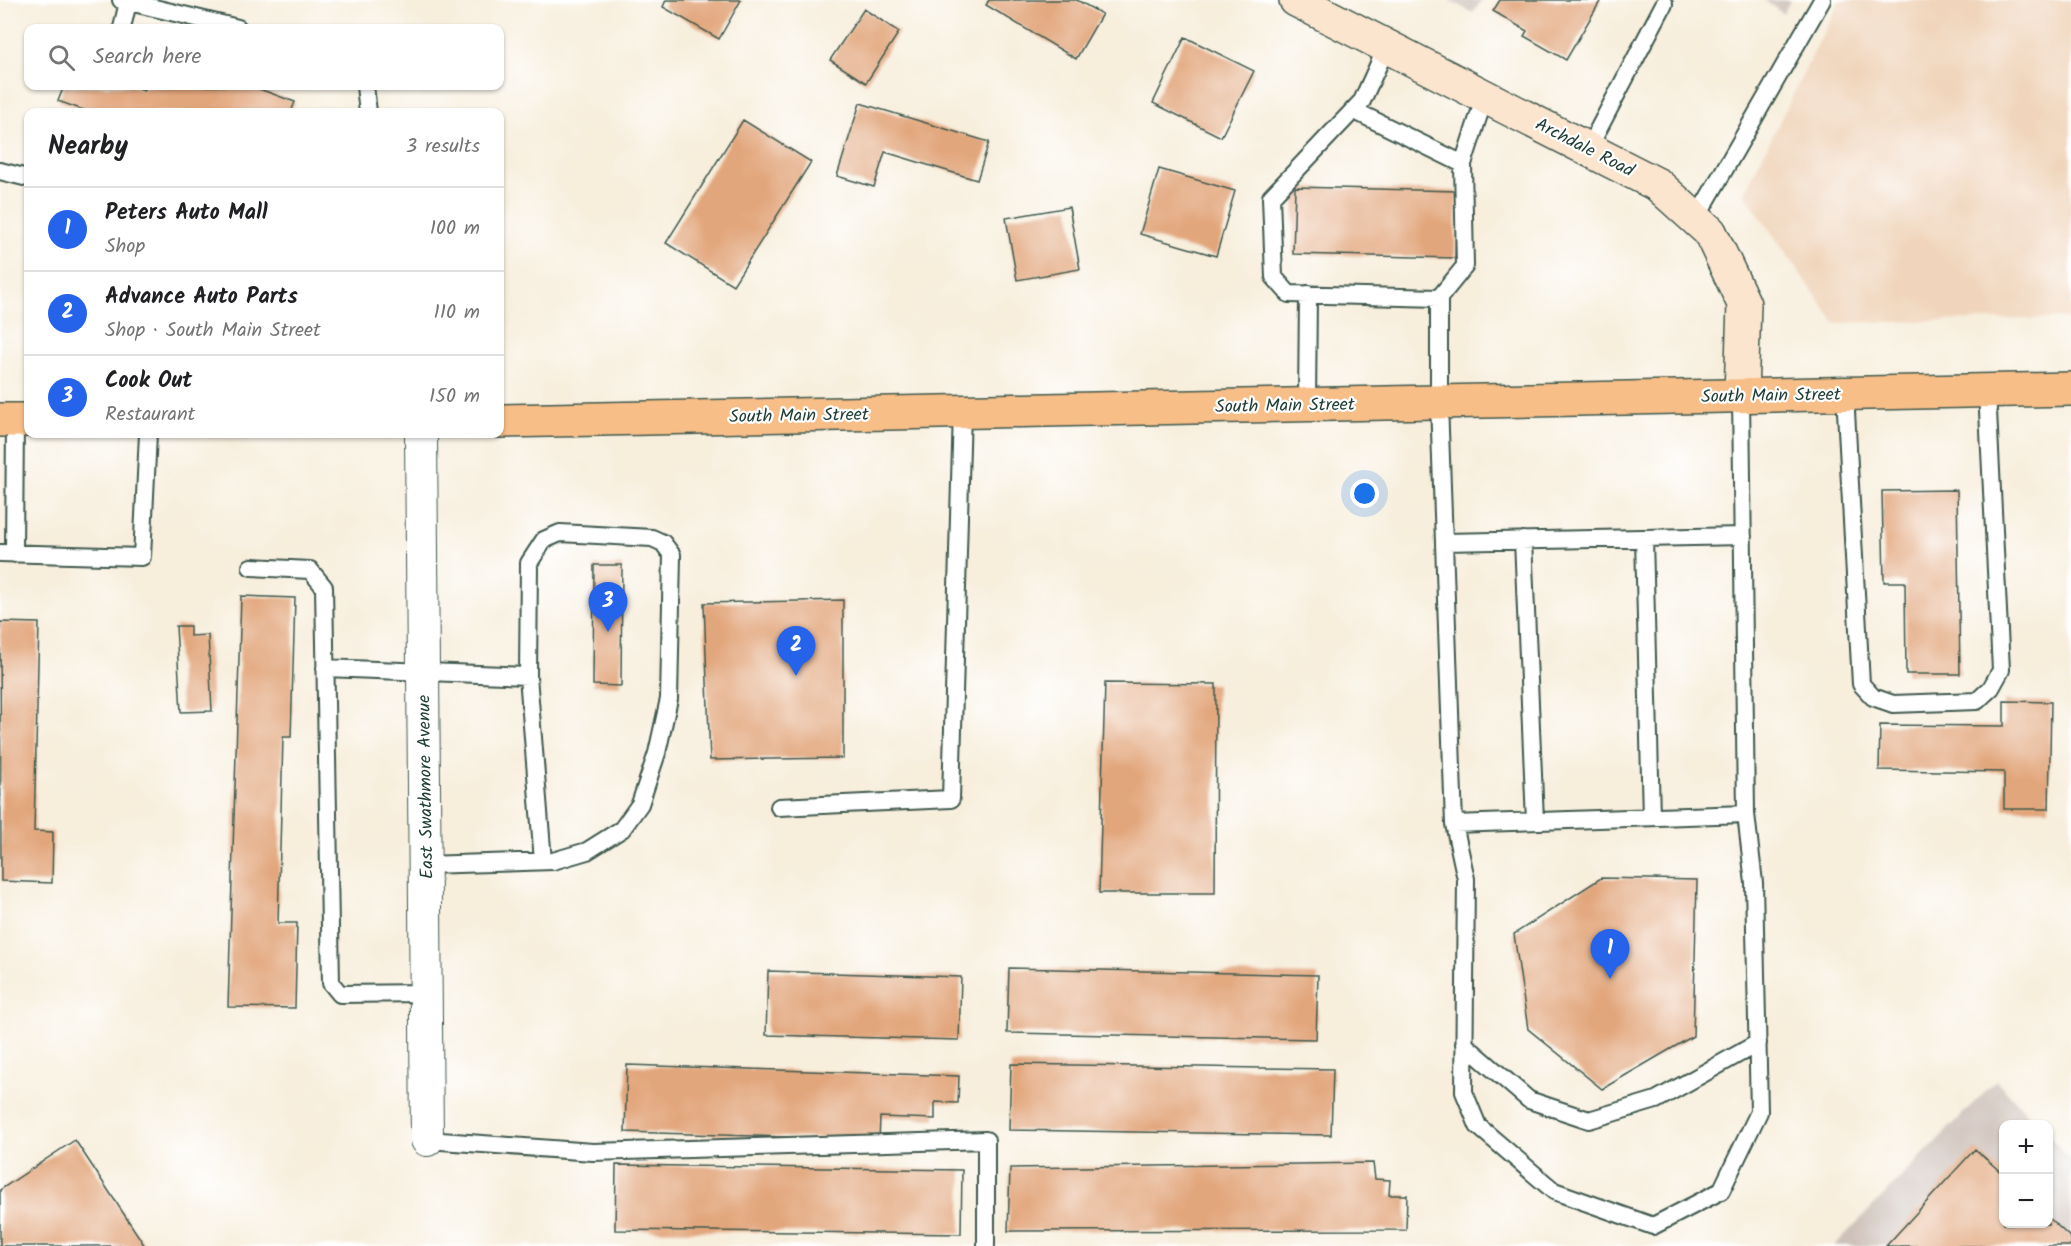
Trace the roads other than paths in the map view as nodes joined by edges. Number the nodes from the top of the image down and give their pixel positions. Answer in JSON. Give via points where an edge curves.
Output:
{"nodes":[{"id":1,"x":1296,"y":0,"type":"edge"},
{"id":2,"x":1822,"y":0,"type":"edge"},
{"id":3,"x":125,"y":1,"type":"edge"},
{"id":4,"x":1664,"y":4,"type":"dead end"},
{"id":5,"x":122,"y":24,"type":"edge"},
{"id":6,"x":221,"y":24,"type":"edge"},
{"id":7,"x":1387,"y":46,"type":"junction"},
{"id":8,"x":365,"y":90,"type":"edge"},
{"id":9,"x":1485,"y":96,"type":"junction"},
{"id":10,"x":368,"y":108,"type":"edge"},
{"id":11,"x":1353,"y":111,"type":"junction"},
{"id":12,"x":1588,"y":149,"type":"junction"},
{"id":13,"x":1463,"y":164,"type":"junction"},
{"id":14,"x":0,"y":171,"type":"edge"},
{"id":15,"x":24,"y":177,"type":"edge"},
{"id":16,"x":1696,"y":219,"type":"junction"},
{"id":17,"x":1308,"y":294,"type":"junction"},
{"id":18,"x":1439,"y":298,"type":"junction"},
{"id":19,"x":2071,"y":389,"type":"edge"},
{"id":20,"x":1987,"y":391,"type":"junction"},
{"id":21,"x":1845,"y":393,"type":"junction"},
{"id":22,"x":1741,"y":396,"type":"junction"},
{"id":23,"x":1439,"y":402,"type":"junction"},
{"id":24,"x":1307,"y":404,"type":"junction"},
{"id":25,"x":962,"y":411,"type":"junction"},
{"id":26,"x":14,"y":420,"type":"edge"},
{"id":27,"x":504,"y":421,"type":"edge"},
{"id":28,"x":148,"y":438,"type":"edge"},
{"id":29,"x":421,"y":438,"type":"edge"},
{"id":30,"x":1743,"y":536,"type":"junction"},
{"id":31,"x":1644,"y":537,"type":"junction"},
{"id":32,"x":1523,"y":540,"type":"junction"},
{"id":33,"x":1444,"y":542,"type":"junction"},
{"id":34,"x":7,"y":554,"type":"edge"},
{"id":35,"x":251,"y":567,"type":"dead end"},
{"id":36,"x":325,"y":668,"type":"junction"},
{"id":37,"x":423,"y":673,"type":"junction"},
{"id":38,"x":528,"y":676,"type":"junction"},
{"id":39,"x":779,"y":807,"type":"dead end"},
{"id":40,"x":1746,"y":814,"type":"junction"},
{"id":41,"x":1651,"y":817,"type":"junction"},
{"id":42,"x":1536,"y":821,"type":"junction"},
{"id":43,"x":1454,"y":824,"type":"junction"},
{"id":44,"x":543,"y":861,"type":"junction"},
{"id":45,"x":425,"y":865,"type":"junction"},
{"id":46,"x":426,"y":993,"type":"junction"},
{"id":47,"x":1758,"y":1043,"type":"junction"},
{"id":48,"x":1464,"y":1044,"type":"junction"},
{"id":49,"x":428,"y":1140,"type":"joint"},
{"id":50,"x":986,"y":1246,"type":"edge"}],
"edges":[{"from":1,"to":7,"type":"main road","name":"Archdale Road"},
{"from":2,"to":16,"type":"lane"},
{"from":3,"to":5,"type":"lane"},
{"from":3,"to":6,"type":"lane"},
{"from":4,"to":12,"type":"lane"},
{"from":7,"to":9,"type":"main road","name":"Archdale Road"},
{"from":7,"to":11,"type":"lane","via":[[1362,101]]},
{"from":8,"to":10,"type":"lane"},
{"from":9,"to":12,"type":"main road","name":"Archdale Road"},
{"from":9,"to":13,"type":"lane"},
{"from":11,"to":13,"type":"lane"},
{"from":11,"to":17,"type":"lane","via":[[1271,197],[1274,277],[1289,294]]},
{"from":12,"to":16,"type":"main road","name":"Archdale Road","via":[[1658,184]]},
{"from":13,"to":18,"type":"lane","via":[[1465,266]]},
{"from":14,"to":15,"type":"lane"},
{"from":16,"to":22,"type":"main road","name":"Archdale Road","via":[[1710,232],[1744,304]]},
{"from":17,"to":18,"type":"lane"},
{"from":17,"to":24,"type":"lane"},
{"from":18,"to":23,"type":"lane"},
{"from":19,"to":20,"type":"main road","name":"South Main Street"},
{"from":20,"to":21,"type":"main road","name":"South Main Street"},
{"from":20,"to":21,"type":"lane","via":[[2001,670],[1991,688],[1977,701],[1893,704],[1874,698],[1861,684]]},
{"from":21,"to":22,"type":"main road","name":"South Main Street"},
{"from":22,"to":23,"type":"main road","name":"South Main Street"},
{"from":22,"to":30,"type":"lane"},
{"from":23,"to":24,"type":"main road","name":"South Main Street"},
{"from":23,"to":33,"type":"lane"},
{"from":24,"to":25,"type":"main road","name":"South Main Street"},
{"from":25,"to":27,"type":"main road","name":"South Main Street"},
{"from":25,"to":39,"type":"lane","via":[[951,799]]},
{"from":26,"to":34,"type":"lane"},
{"from":28,"to":34,"type":"lane","via":[[142,557]]},
{"from":29,"to":37,"type":"street","name":"East Swathmore Avenue"},
{"from":30,"to":31,"type":"lane"},
{"from":30,"to":40,"type":"lane"},
{"from":31,"to":32,"type":"lane"},
{"from":31,"to":41,"type":"lane"},
{"from":32,"to":33,"type":"lane"},
{"from":32,"to":42,"type":"lane"},
{"from":33,"to":43,"type":"lane"},
{"from":35,"to":36,"type":"lane","via":[[310,570],[324,587]]},
{"from":36,"to":37,"type":"lane"},
{"from":36,"to":46,"type":"lane","via":[[331,983],[340,994]]},
{"from":37,"to":38,"type":"lane"},
{"from":37,"to":45,"type":"street","name":"East Swathmore Avenue"},
{"from":38,"to":44,"type":"lane"},
{"from":38,"to":44,"type":"lane","via":[[529,562],[544,540],[560,533],[652,538],[663,543],[672,555],[669,699],[640,804],[622,829],[587,851]]},
{"from":40,"to":41,"type":"lane"},
{"from":40,"to":47,"type":"lane","via":[[1754,883]]},
{"from":41,"to":42,"type":"lane"},
{"from":42,"to":43,"type":"lane"},
{"from":43,"to":48,"type":"lane","via":[[1466,879]]},
{"from":44,"to":45,"type":"lane"},
{"from":45,"to":46,"type":"street","name":"East Swathmore Avenue"},
{"from":46,"to":49,"type":"street","name":"East Swathmore Avenue"},
{"from":47,"to":48,"type":"lane","via":[[1656,1100],[1589,1119],[1529,1100]]},
{"from":47,"to":48,"type":"lane","via":[[1759,1112],[1721,1191],[1653,1226],[1554,1191],[1478,1126],[1464,1092]]},
{"from":49,"to":50,"type":"lane","via":[[593,1152],[986,1140]]}]}
